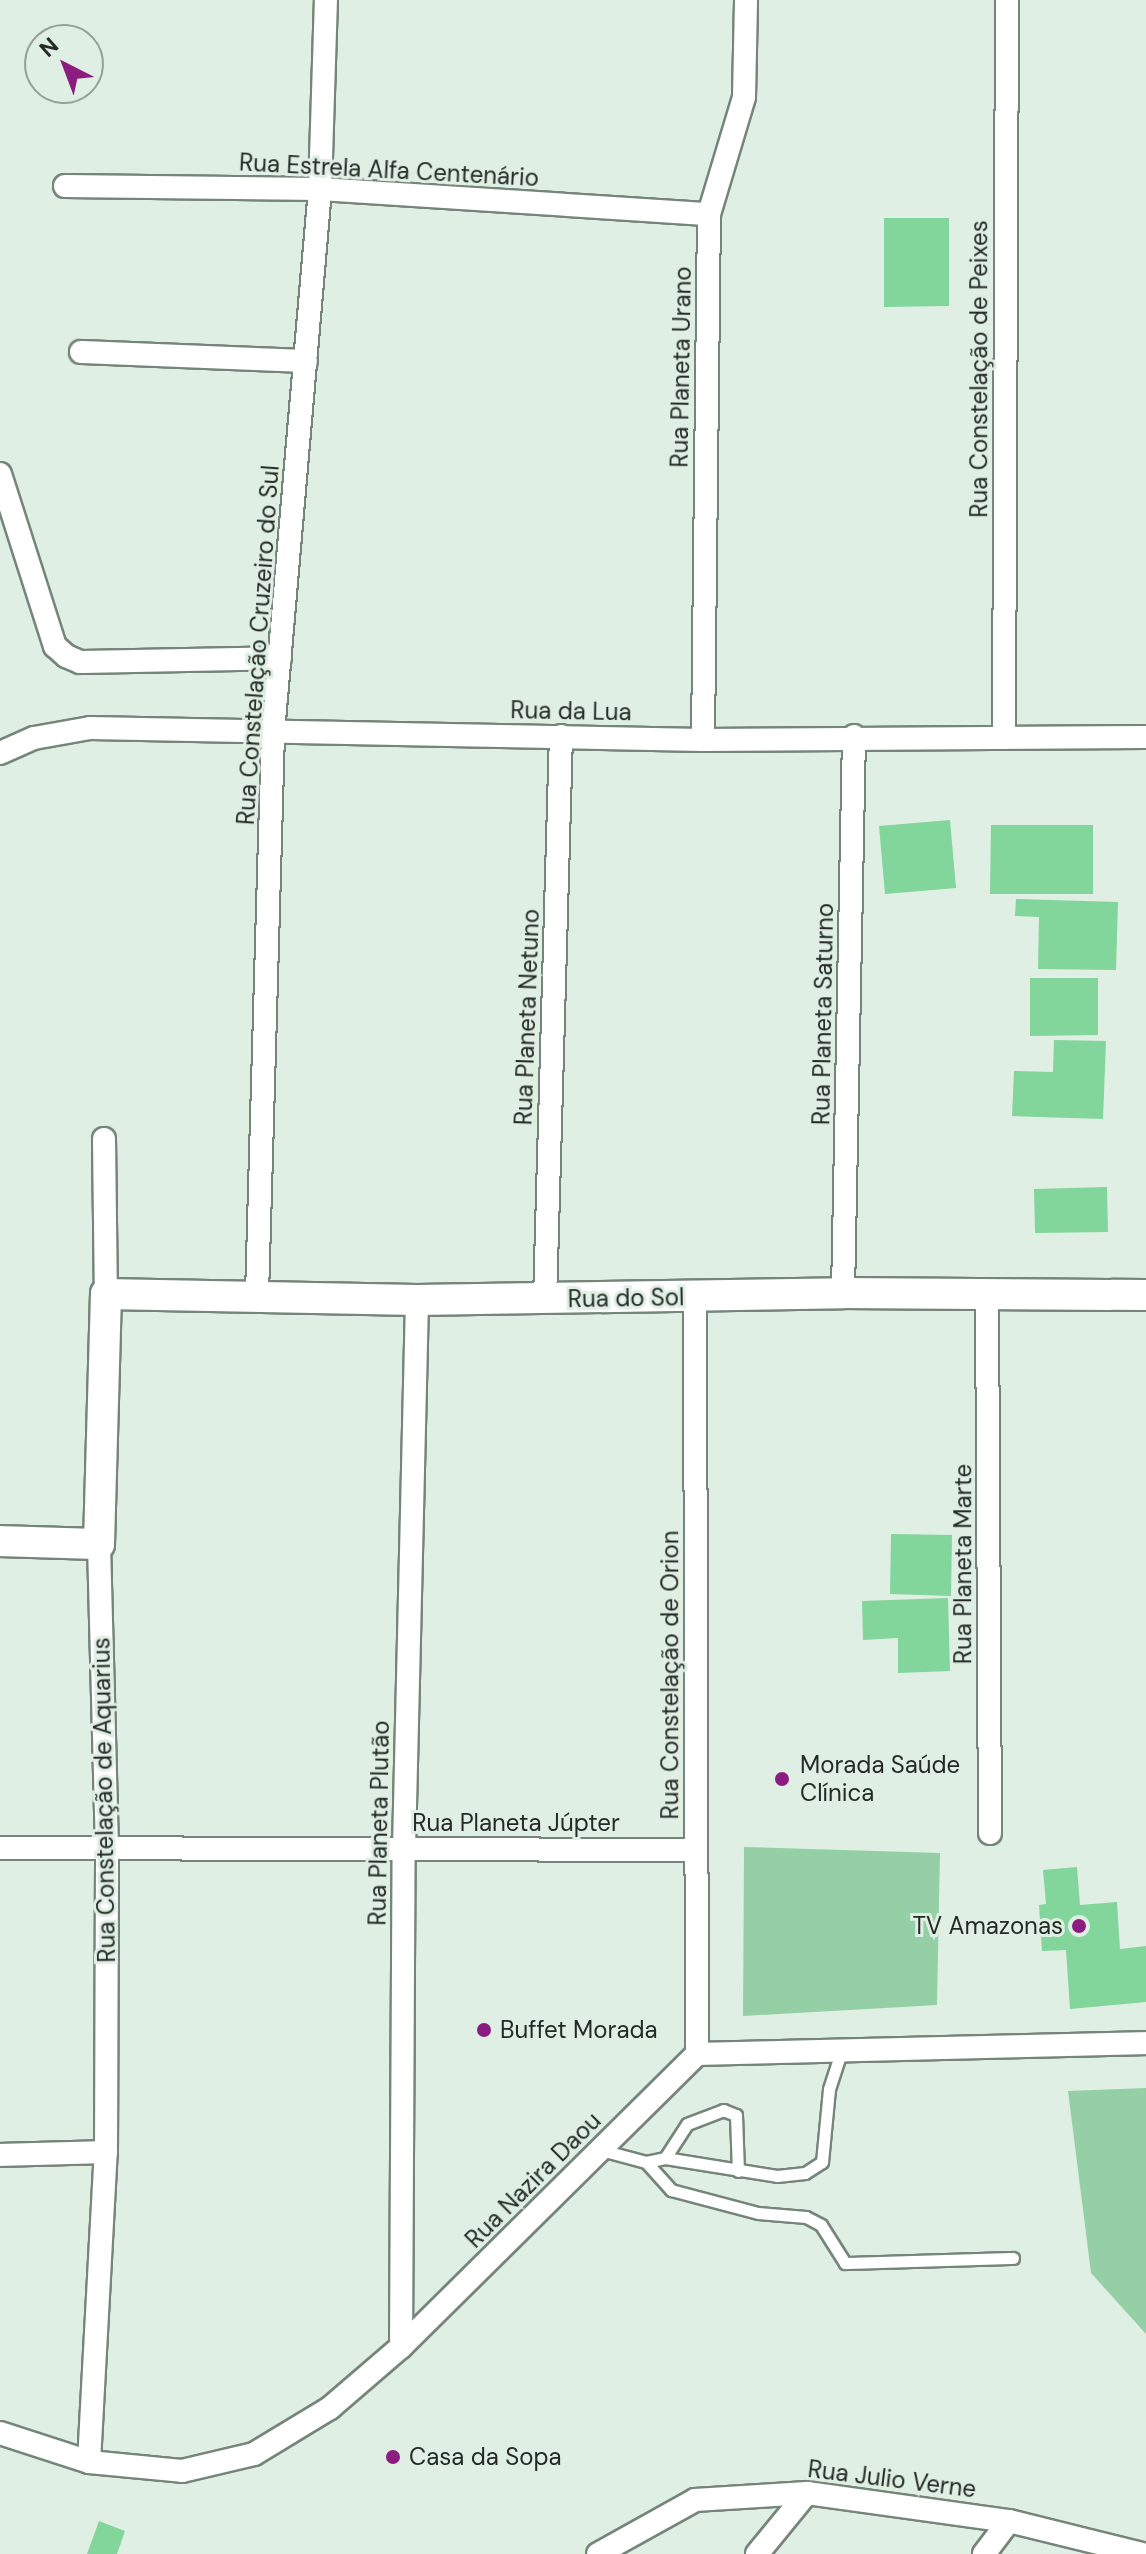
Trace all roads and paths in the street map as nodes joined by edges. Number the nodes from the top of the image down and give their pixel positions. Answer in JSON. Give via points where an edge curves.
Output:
{"nodes":[{"id":1,"x":326,"y":0,"type":"edge"},
{"id":2,"x":746,"y":0,"type":"edge"},
{"id":3,"x":1007,"y":0,"type":"edge"},
{"id":4,"x":65,"y":186,"type":"dead end"},
{"id":5,"x":320,"y":189,"type":"junction"},
{"id":6,"x":709,"y":214,"type":"junction"},
{"id":7,"x":81,"y":352,"type":"dead end"},
{"id":8,"x":306,"y":361,"type":"junction"},
{"id":9,"x":0,"y":474,"type":"edge"},
{"id":10,"x":280,"y":658,"type":"junction"},
{"id":11,"x":273,"y":732,"type":"junction"},
{"id":12,"x":561,"y":736,"type":"junction"},
{"id":13,"x":854,"y":736,"type":"junction"},
{"id":14,"x":1146,"y":737,"type":"edge"},
{"id":15,"x":1004,"y":738,"type":"junction"},
{"id":16,"x":703,"y":740,"type":"junction"},
{"id":17,"x":0,"y":753,"type":"edge"},
{"id":18,"x":104,"y":1139,"type":"dead end"},
{"id":19,"x":843,"y":1293,"type":"junction"},
{"id":20,"x":106,"y":1294,"type":"junction"},
{"id":21,"x":257,"y":1295,"type":"junction"},
{"id":22,"x":1146,"y":1295,"type":"edge"},
{"id":23,"x":695,"y":1296,"type":"junction"},
{"id":24,"x":987,"y":1296,"type":"junction"},
{"id":25,"x":417,"y":1300,"type":"junction"},
{"id":26,"x":545,"y":1300,"type":"junction"},
{"id":27,"x":0,"y":1541,"type":"edge"},
{"id":28,"x":99,"y":1544,"type":"junction"},
{"id":29,"x":990,"y":1833,"type":"dead end"},
{"id":30,"x":0,"y":1848,"type":"edge"},
{"id":31,"x":404,"y":1848,"type":"junction"},
{"id":32,"x":107,"y":1850,"type":"junction"},
{"id":33,"x":696,"y":1850,"type":"junction"},
{"id":34,"x":1146,"y":2043,"type":"edge"},
{"id":35,"x":841,"y":2051,"type":"junction"},
{"id":36,"x":697,"y":2054,"type":"junction"},
{"id":37,"x":601,"y":2150,"type":"junction"},
{"id":38,"x":106,"y":2152,"type":"junction"},
{"id":39,"x":0,"y":2155,"type":"edge"},
{"id":40,"x":665,"y":2158,"type":"junction"},
{"id":41,"x":646,"y":2162,"type":"junction"},
{"id":42,"x":738,"y":2171,"type":"junction"},
{"id":43,"x":1013,"y":2258,"type":"dead end"},
{"id":44,"x":401,"y":2347,"type":"junction"},
{"id":45,"x":0,"y":2433,"type":"edge"},
{"id":46,"x":89,"y":2462,"type":"junction"},
{"id":47,"x":807,"y":2493,"type":"junction"},
{"id":48,"x":1009,"y":2521,"type":"junction"},
{"id":49,"x":598,"y":2554,"type":"edge"},
{"id":50,"x":757,"y":2554,"type":"edge"},
{"id":51,"x":984,"y":2554,"type":"edge"},
{"id":52,"x":1142,"y":2554,"type":"edge"}],
"edges":[{"from":1,"to":5,"type":"street","name":"Rua Constelação Cruzeiro do Sul"},
{"from":2,"to":6,"type":"street","name":"Rua Planeta Urano","via":[[744,97]]},
{"from":3,"to":15,"type":"street","name":"Rua Constelação de Peixes"},
{"from":4,"to":5,"type":"street","name":"Rua Estrela Alfa Centenário"},
{"from":5,"to":6,"type":"street","name":"Rua Estrela Alfa Centenário"},
{"from":5,"to":8,"type":"street","name":"Rua Constelação Cruzeiro do Sul"},
{"from":6,"to":16,"type":"street","name":"Rua Planeta Urano"},
{"from":7,"to":8,"type":"street"},
{"from":8,"to":10,"type":"street","name":"Rua Constelação Cruzeiro do Sul"},
{"from":9,"to":10,"type":"street","via":[[55,646],[66,656],[80,662]]},
{"from":10,"to":11,"type":"street","name":"Rua Constelação Cruzeiro do Sul"},
{"from":11,"to":12,"type":"street","name":"Rua da Lua"},
{"from":11,"to":17,"type":"street","name":"Rua da Lua","via":[[90,728],[34,738]]},
{"from":11,"to":21,"type":"street","name":"Rua Constelação Cruzeiro do Sul"},
{"from":12,"to":16,"type":"street","name":"Rua da Lua"},
{"from":12,"to":26,"type":"street","name":"Rua Planeta Netuno"},
{"from":13,"to":15,"type":"street","name":"Rua da Lua"},
{"from":13,"to":16,"type":"street","name":"Rua da Lua"},
{"from":13,"to":19,"type":"street","name":"Rua Planeta Saturno"},
{"from":14,"to":15,"type":"street","name":"Rua da Lua"},
{"from":18,"to":20,"type":"street","name":"Rua Constelação de Aquarius"},
{"from":19,"to":23,"type":"street","name":"Rua do Sol"},
{"from":19,"to":24,"type":"street","name":"Rua do Sol"},
{"from":20,"to":21,"type":"street","name":"Rua do Sol"},
{"from":20,"to":28,"type":"street","name":"Rua Constelação de Aquarius"},
{"from":21,"to":25,"type":"street","name":"Rua do Sol"},
{"from":22,"to":24,"type":"street","name":"Rua do Sol"},
{"from":23,"to":26,"type":"street","name":"Rua do Sol"},
{"from":23,"to":33,"type":"street","name":"Rua Constelação de Orion"},
{"from":24,"to":29,"type":"street","name":"Rua Planeta Marte"},
{"from":25,"to":26,"type":"street","name":"Rua do Sol"},
{"from":25,"to":31,"type":"street","name":"Rua Planeta Plutão"},
{"from":27,"to":28,"type":"street"},
{"from":28,"to":32,"type":"street","name":"Rua Constelação de Aquarius"},
{"from":30,"to":32,"type":"street","name":"Rua Planeta Júpter"},
{"from":31,"to":32,"type":"street","name":"Rua Planeta Júpter"},
{"from":31,"to":33,"type":"street","name":"Rua Planeta Júpter"},
{"from":31,"to":44,"type":"street","name":"Rua Planeta Plutão"},
{"from":32,"to":38,"type":"street","name":"Rua Constelação de Aquarius"},
{"from":33,"to":36,"type":"street","name":"Rua Constelação de Orion"},
{"from":34,"to":35,"type":"street"},
{"from":35,"to":36,"type":"street"},
{"from":35,"to":42,"type":"lane","via":[[829,2089],[822,2162],[793,2177]]},
{"from":36,"to":37,"type":"street","name":"Rua Nazira Daou"},
{"from":37,"to":41,"type":"lane"},
{"from":37,"to":44,"type":"street","name":"Rua Nazira Daou"},
{"from":38,"to":39,"type":"street"},
{"from":38,"to":46,"type":"street","name":"Rua Constelação de Aquarius"},
{"from":40,"to":41,"type":"lane"},
{"from":40,"to":42,"type":"lane"},
{"from":40,"to":42,"type":"lane","via":[[687,2124],[723,2110],[736,2115]]},
{"from":41,"to":43,"type":"lane","via":[[671,2190],[758,2213],[806,2217],[821,2225],[845,2263]]},
{"from":44,"to":46,"type":"street","name":"Rua Nazira Daou","via":[[330,2408],[254,2454],[182,2471]]},
{"from":45,"to":46,"type":"street","name":"Rua Nazira Daou"},
{"from":47,"to":48,"type":"street","name":"Rua Julio Verne"},
{"from":47,"to":49,"type":"street","name":"Rua Julio Verne","via":[[695,2500],[640,2526]]},
{"from":47,"to":50,"type":"street"},
{"from":48,"to":51,"type":"street"},
{"from":48,"to":52,"type":"street","name":"Rua Julio Verne"}]}
